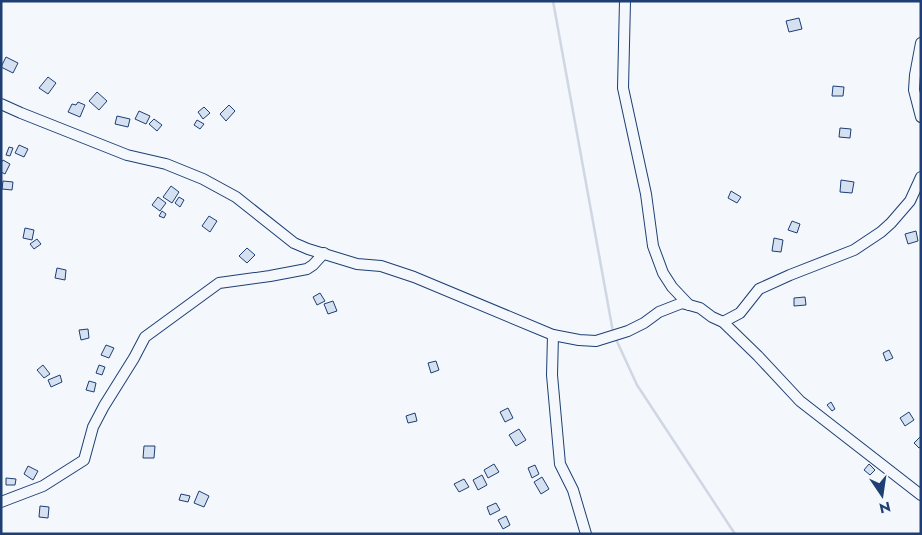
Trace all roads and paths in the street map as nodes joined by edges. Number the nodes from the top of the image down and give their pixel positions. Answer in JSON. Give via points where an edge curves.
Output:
{"nodes":[{"id":1,"x":626,"y":1,"type":"edge"},
{"id":2,"x":921,"y":43,"type":"edge"},
{"id":3,"x":1,"y":104,"type":"edge"},
{"id":4,"x":921,"y":118,"type":"edge"},
{"id":5,"x":921,"y":177,"type":"edge"},
{"id":6,"x":324,"y":253,"type":"junction"},
{"id":7,"x":689,"y":305,"type":"junction"},
{"id":8,"x":723,"y":322,"type":"junction"},
{"id":9,"x":553,"y":335,"type":"junction"},
{"id":10,"x":921,"y":495,"type":"edge"},
{"id":11,"x":1,"y":502,"type":"edge"},
{"id":12,"x":586,"y":534,"type":"edge"}],
"edges":[{"from":1,"to":7,"type":"street","via":[[623,88],[646,194],[653,246],[672,288]]},
{"from":2,"to":4,"type":"street","via":[[914,90]]},
{"from":3,"to":6,"type":"street","via":[[127,155],[166,164],[203,179],[236,197],[294,243]]},
{"from":5,"to":8,"type":"street","via":[[910,201],[881,232],[854,250],[759,289],[740,313]]},
{"from":6,"to":9,"type":"street","via":[[357,264],[381,266]]},
{"from":6,"to":11,"type":"street","via":[[308,269],[219,283],[145,337],[94,426],[84,460],[43,486]]},
{"from":7,"to":8,"type":"street"},
{"from":7,"to":9,"type":"street","via":[[682,303],[659,312],[628,331],[596,341]]},
{"from":8,"to":10,"type":"street","via":[[800,401]]},
{"from":9,"to":12,"type":"street","via":[[552,375],[560,464],[573,490]]}]}
